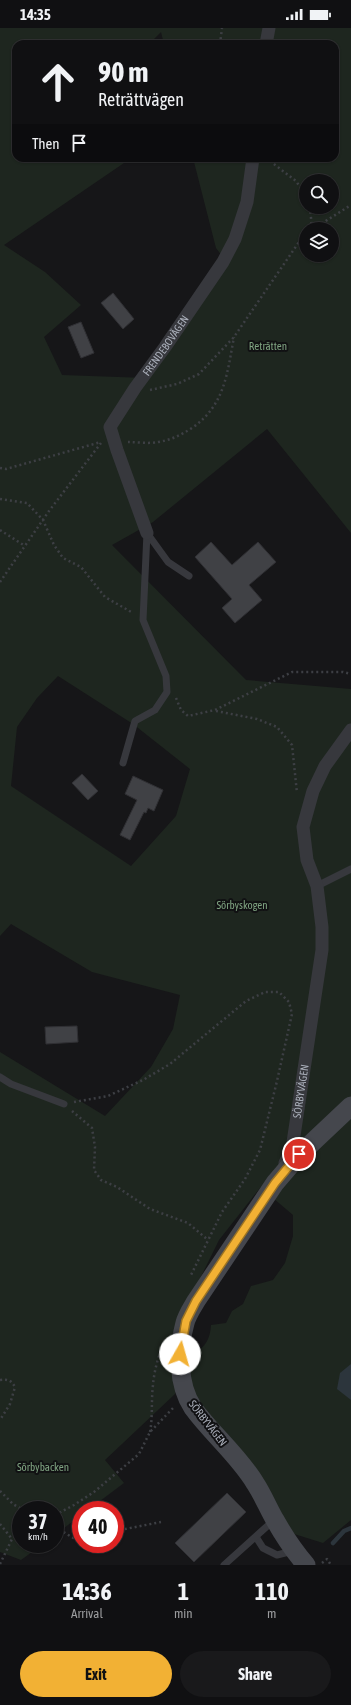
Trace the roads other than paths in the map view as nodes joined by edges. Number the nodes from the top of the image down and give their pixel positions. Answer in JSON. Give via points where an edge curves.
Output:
{"nodes":[{"id":1,"x":269,"y":28,"type":"edge"},
{"id":2,"x":267,"y":40,"type":"edge"},
{"id":3,"x":252,"y":162,"type":"edge"},
{"id":4,"x":147,"y":533,"type":"junction"},
{"id":5,"x":189,"y":576,"type":"dead end"},
{"id":6,"x":351,"y":730,"type":"edge"},
{"id":7,"x":122,"y":763,"type":"dead end"},
{"id":8,"x":351,"y":869,"type":"edge"},
{"id":9,"x":317,"y":886,"type":"junction"},
{"id":10,"x":0,"y":1077,"type":"edge"},
{"id":11,"x":64,"y":1104,"type":"road end"},
{"id":12,"x":351,"y":1106,"type":"edge"},
{"id":13,"x":275,"y":1183,"type":"junction"},
{"id":14,"x":274,"y":1520,"type":"junction"},
{"id":15,"x":256,"y":1537,"type":"junction"},
{"id":16,"x":300,"y":1558,"type":"edge"},
{"id":17,"x":224,"y":1565,"type":"edge"}],
"edges":[{"from":1,"to":2,"type":"street"},
{"from":3,"to":4,"type":"street","name":"FRENDEBOVÄGEN","via":[[247,202],[223,262],[110,427]]},
{"from":4,"to":5,"type":"lane","via":[[168,562]]},
{"from":4,"to":7,"type":"lane","via":[[144,620],[166,676],[167,692],[155,710],[135,721]]},
{"from":6,"to":9,"type":"street","name":"SÖRBYVÄGEN","via":[[325,766],[312,791],[304,827],[306,860]]},
{"from":8,"to":9,"type":"lane"},
{"from":9,"to":13,"type":"street","name":"SÖRBYVÄGEN","via":[[322,927],[319,977],[292,1149]]},
{"from":10,"to":11,"type":"lane","via":[[11,1084]]},
{"from":12,"to":13,"type":"street","via":[[299,1154]]},
{"from":13,"to":14,"type":"street","name":"SÖRBYVÄGEN","via":[[196,1301],[186,1321],[180,1364],[193,1407],[246,1469]]},
{"from":14,"to":15,"type":"lane"},
{"from":14,"to":16,"type":"street","name":"SÖRBYVÄGEN"},
{"from":15,"to":16,"type":"lane","via":[[263,1548],[277,1555]]},
{"from":15,"to":17,"type":"lane"}]}
